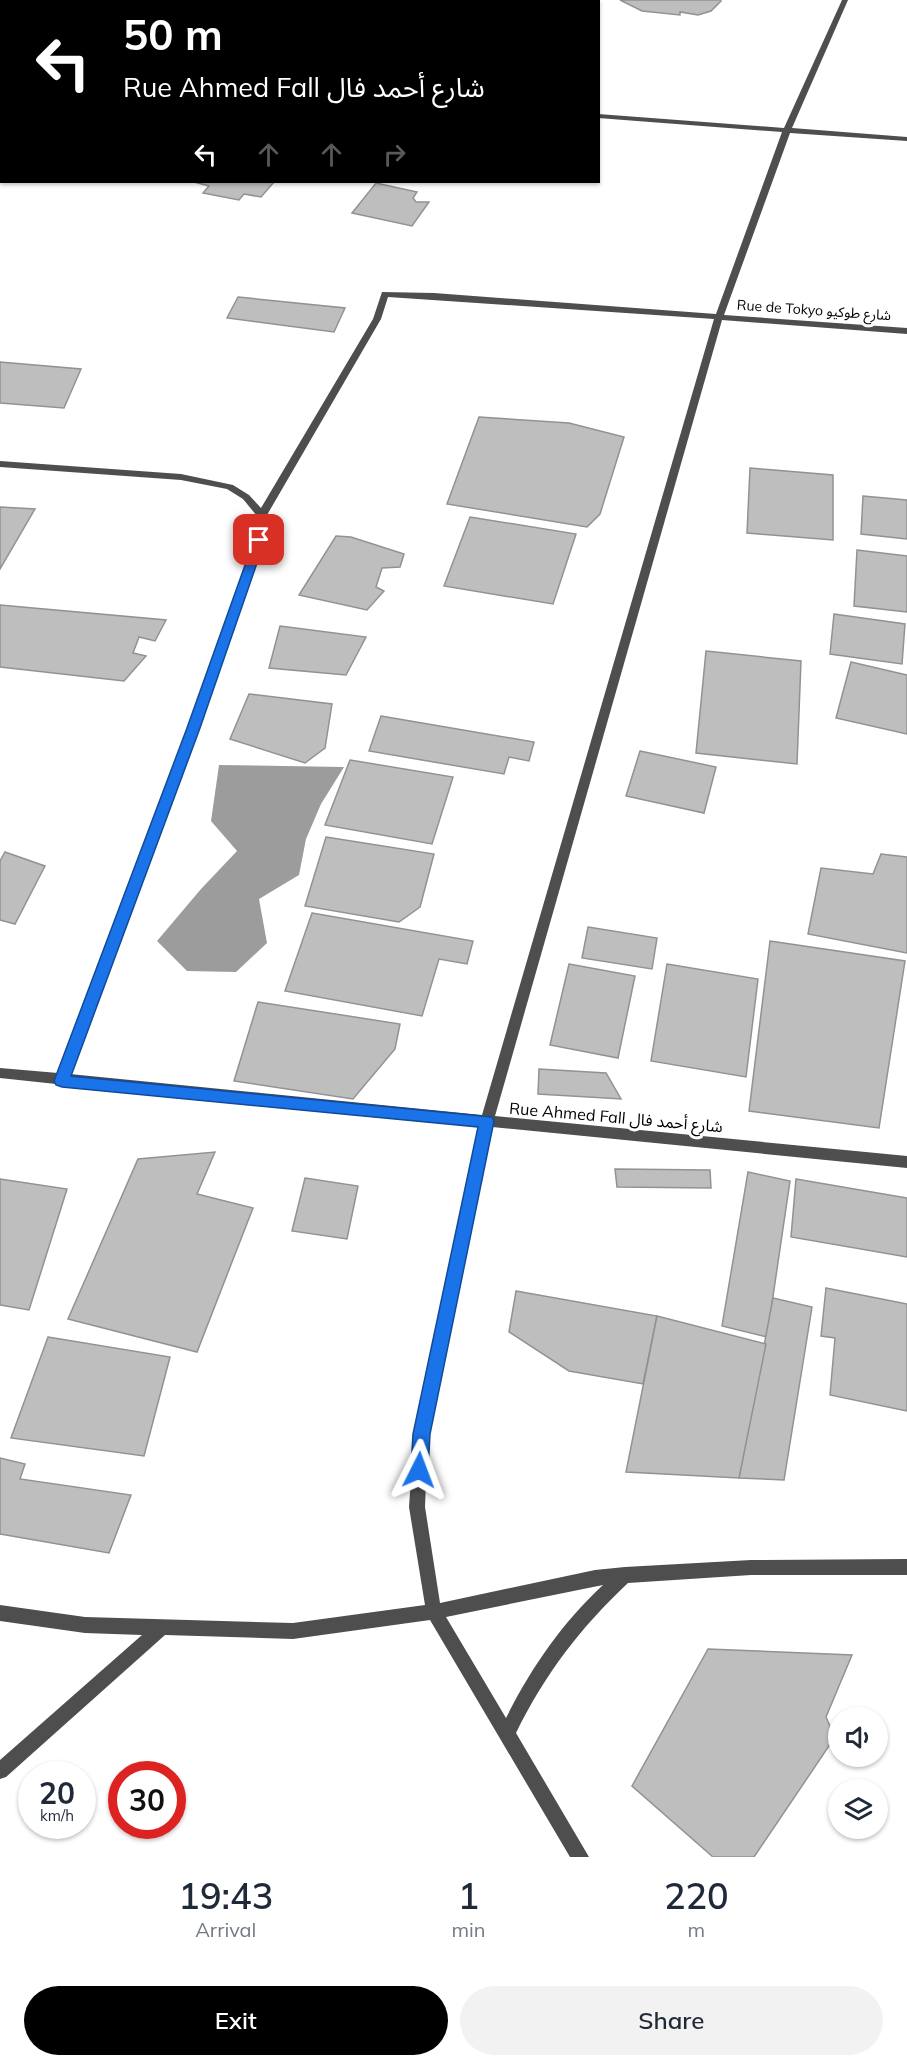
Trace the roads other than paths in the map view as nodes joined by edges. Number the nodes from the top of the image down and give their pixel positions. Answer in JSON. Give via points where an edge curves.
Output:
{"nodes":[{"id":1,"x":845,"y":0,"type":"edge"},
{"id":2,"x":600,"y":116,"type":"edge"},
{"id":3,"x":787,"y":130,"type":"junction"},
{"id":4,"x":907,"y":139,"type":"edge"},
{"id":5,"x":719,"y":317,"type":"junction"},
{"id":6,"x":907,"y":331,"type":"edge"},
{"id":7,"x":0,"y":464,"type":"edge"},
{"id":8,"x":262,"y":515,"type":"junction"},
{"id":9,"x":0,"y":1073,"type":"edge"},
{"id":10,"x":62,"y":1081,"type":"junction"},
{"id":11,"x":487,"y":1121,"type":"junction"},
{"id":12,"x":907,"y":1162,"type":"edge"},
{"id":13,"x":907,"y":1567,"type":"edge"},
{"id":14,"x":625,"y":1575,"type":"junction"},
{"id":15,"x":434,"y":1612,"type":"junction"},
{"id":16,"x":0,"y":1613,"type":"edge"},
{"id":17,"x":161,"y":1628,"type":"junction"},
{"id":18,"x":507,"y":1733,"type":"junction"},
{"id":19,"x":0,"y":1771,"type":"edge"},
{"id":20,"x":580,"y":1857,"type":"edge"}],
"edges":[{"from":1,"to":3,"type":"street"},
{"from":2,"to":3,"type":"street"},
{"from":3,"to":4,"type":"street"},
{"from":3,"to":5,"type":"street"},
{"from":5,"to":6,"type":"street","name":"Rue de Tokyo شارع طوكيو"},
{"from":5,"to":8,"type":"street","name":"Rue de Tokyo شارع طوكيو","via":[[385,294],[377,319]]},
{"from":5,"to":11,"type":"street"},
{"from":7,"to":8,"type":"street","via":[[181,477],[230,487],[246,497]]},
{"from":8,"to":10,"type":"street","via":[[259,540],[189,739]]},
{"from":9,"to":10,"type":"street","name":"Rue Ahmed Fall شارع أحمد فال"},
{"from":10,"to":11,"type":"street","name":"Rue Ahmed Fall شارع أحمد فال"},
{"from":11,"to":12,"type":"street","name":"Rue Ahmed Fall شارع أحمد فال"},
{"from":11,"to":15,"type":"street","via":[[421,1434],[417,1507]]},
{"from":13,"to":14,"type":"street","via":[[710,1568]]},
{"from":14,"to":15,"type":"street"},
{"from":14,"to":18,"type":"street","via":[[558,1644]]},
{"from":15,"to":17,"type":"street","via":[[293,1631]]},
{"from":15,"to":18,"type":"street"},
{"from":16,"to":17,"type":"street","via":[[85,1625]]},
{"from":17,"to":19,"type":"street"},
{"from":18,"to":20,"type":"street"}]}
